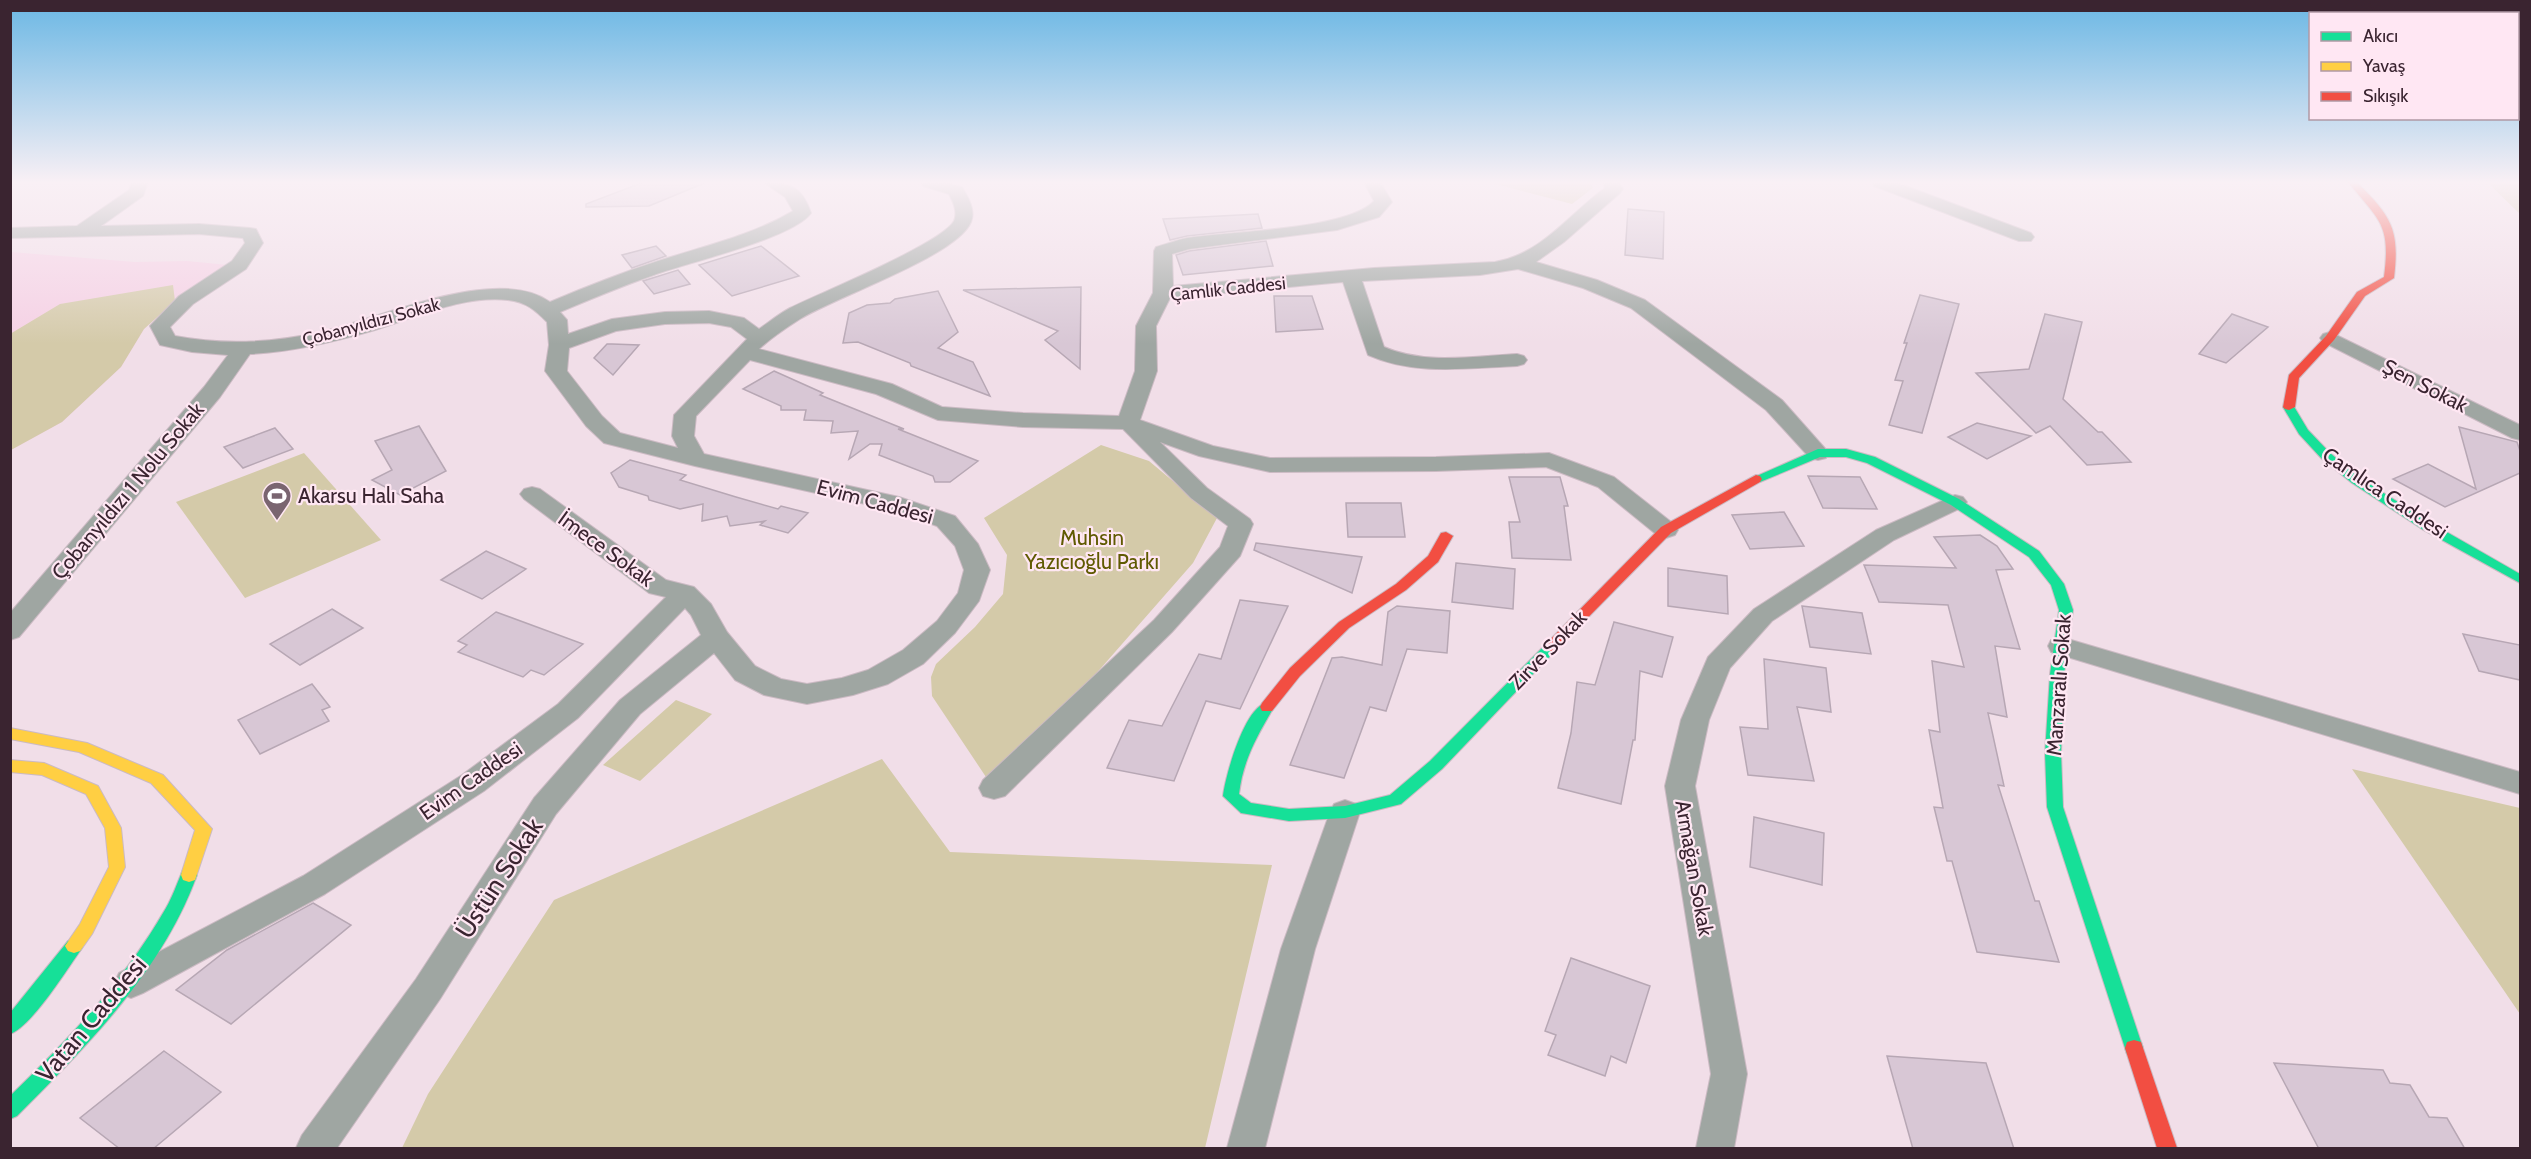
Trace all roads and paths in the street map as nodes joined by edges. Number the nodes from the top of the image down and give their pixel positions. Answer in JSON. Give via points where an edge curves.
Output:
{"nodes":[{"id":1,"x":251,"y":236,"type":"edge"},
{"id":2,"x":755,"y":236,"type":"edge"},
{"id":3,"x":949,"y":236,"type":"edge"},
{"id":4,"x":1249,"y":236,"type":"edge"},
{"id":5,"x":1561,"y":236,"type":"edge"},
{"id":6,"x":2392,"y":236,"type":"edge"},
{"id":7,"x":1519,"y":263,"type":"junction"},
{"id":8,"x":1351,"y":277,"type":"junction"},
{"id":9,"x":1163,"y":293,"type":"junction"},
{"id":10,"x":547,"y":310,"type":"junction"},
{"id":11,"x":2330,"y":338,"type":"junction"},
{"id":12,"x":559,"y":345,"type":"junction"},
{"id":13,"x":752,"y":345,"type":"junction"},
{"id":14,"x":243,"y":349,"type":"junction"},
{"id":15,"x":1516,"y":360,"type":"dead end"},
{"id":16,"x":1128,"y":423,"type":"junction"},
{"id":17,"x":2520,"y":434,"type":"edge"},
{"id":18,"x":1818,"y":453,"type":"junction"},
{"id":19,"x":695,"y":459,"type":"junction"},
{"id":20,"x":532,"y":494,"type":"dead end"},
{"id":21,"x":1955,"y":502,"type":"junction"},
{"id":22,"x":1666,"y":530,"type":"junction"},
{"id":23,"x":1446,"y":536,"type":"dead end"},
{"id":24,"x":2520,"y":579,"type":"edge"},
{"id":25,"x":685,"y":593,"type":"junction"},
{"id":26,"x":10,"y":631,"type":"edge"},
{"id":27,"x":716,"y":637,"type":"junction"},
{"id":28,"x":2061,"y":646,"type":"junction"},
{"id":29,"x":10,"y":733,"type":"edge"},
{"id":30,"x":10,"y":766,"type":"edge"},
{"id":31,"x":2520,"y":783,"type":"edge"},
{"id":32,"x":994,"y":788,"type":"dead end"},
{"id":33,"x":1345,"y":812,"type":"junction"},
{"id":34,"x":126,"y":986,"type":"junction"},
{"id":35,"x":10,"y":1026,"type":"edge"},
{"id":36,"x":10,"y":1110,"type":"edge"},
{"id":37,"x":315,"y":1149,"type":"edge"},
{"id":38,"x":1246,"y":1149,"type":"edge"},
{"id":39,"x":1715,"y":1149,"type":"edge"},
{"id":40,"x":2167,"y":1149,"type":"edge"}],
"edges":[{"from":1,"to":14,"type":"street","name":"Çobanyıldızı Sokak","via":[[254,243],[239,266],[186,300],[160,326],[167,341],[197,348]]},
{"from":2,"to":10,"type":"street","via":[[619,279]]},
{"from":3,"to":13,"type":"street","via":[[794,314]]},
{"from":4,"to":9,"type":"street","via":[[1163,251]]},
{"from":5,"to":7,"type":"street","name":"Çamlık Caddesi"},
{"from":6,"to":11,"type":"street","name":"Çamlıca Caddesi","via":[[2389,278],[2361,294]]},
{"from":7,"to":8,"type":"street","name":"Çamlık Caddesi"},
{"from":7,"to":18,"type":"street","via":[[1590,284],[1638,304],[1774,405]]},
{"from":8,"to":9,"type":"street","name":"Çamlık Caddesi"},
{"from":8,"to":15,"type":"street","via":[[1375,351],[1387,358],[1409,363]]},
{"from":9,"to":16,"type":"street","name":"Çamlık Caddesi","via":[[1146,326],[1146,371]]},
{"from":10,"to":12,"type":"street","via":[[556,320]]},
{"from":10,"to":14,"type":"street","name":"Çobanyıldızı Sokak","via":[[539,302],[503,294],[444,302],[362,328],[304,341]]},
{"from":11,"to":17,"type":"street","name":"Şen Sokak"},
{"from":11,"to":24,"type":"street","name":"Çamlıca Caddesi","via":[[2293,377],[2289,408],[2303,433],[2332,463],[2394,505]]},
{"from":12,"to":13,"type":"street","via":[[612,325],[709,317],[737,322]]},
{"from":12,"to":19,"type":"street","via":[[556,371],[612,438]]},
{"from":13,"to":16,"type":"street","via":[[884,389],[938,413]]},
{"from":13,"to":19,"type":"street","via":[[685,415],[683,436]]},
{"from":14,"to":26,"type":"street","name":"Çobanyıldızı 1 Nolu Sokak","via":[[197,410]]},
{"from":16,"to":22,"type":"street","via":[[1207,451],[1270,465],[1549,460],[1606,482]]},
{"from":16,"to":32,"type":"street","via":[[1199,493],[1241,524],[1231,550],[1163,626]]},
{"from":18,"to":21,"type":"street","name":"Manzaralı Sokak","via":[[1846,453],[1871,460]]},
{"from":18,"to":22,"type":"street","name":"Manzaralı Sokak","via":[[1767,473]]},
{"from":19,"to":27,"type":"street","name":"Evim Caddesi","via":[[899,504],[945,521],[966,544],[977,570],[970,596],[946,627],[913,657],[878,677],[843,688],[807,694],[774,688],[745,674]]},
{"from":20,"to":25,"type":"street","name":"İmece Sokak","via":[[658,587]]},
{"from":21,"to":28,"type":"street","name":"Manzaralı Sokak","via":[[2034,554],[2057,584],[2066,610]]},
{"from":21,"to":39,"type":"street","name":"Armağan Sokak","via":[[1885,535],[1763,615],[1718,664],[1695,720],[1680,786],[1729,1074]]},
{"from":22,"to":33,"type":"street","name":"Zirve Sokak","via":[[1436,765],[1395,800]]},
{"from":23,"to":33,"type":"street","name":"Zirve Sokak","via":[[1433,558],[1401,587],[1344,625],[1295,672],[1251,728],[1232,776],[1231,796],[1247,809],[1289,815]]},
{"from":25,"to":27,"type":"street","name":"Evim Caddesi","via":[[702,610]]},
{"from":25,"to":34,"type":"street","name":"Evim Caddesi","via":[[568,711],[473,783],[314,885]]},
{"from":27,"to":37,"type":"street","name":"Üstün Sokak","via":[[630,707],[545,806],[428,989]]},
{"from":28,"to":31,"type":"street"},
{"from":28,"to":40,"type":"street","name":"Manzaralı Sokak","via":[[2053,753],[2055,807]]},
{"from":29,"to":34,"type":"street","name":"Vatan Caddesi","via":[[82,747],[157,779],[204,829],[180,902]]},
{"from":30,"to":35,"type":"street","via":[[44,769],[92,790],[113,828],[117,867],[86,929]]},
{"from":33,"to":38,"type":"street","via":[[1298,949]]},
{"from":34,"to":36,"type":"street","name":"Vatan Caddesi","via":[[70,1051]]}]}
